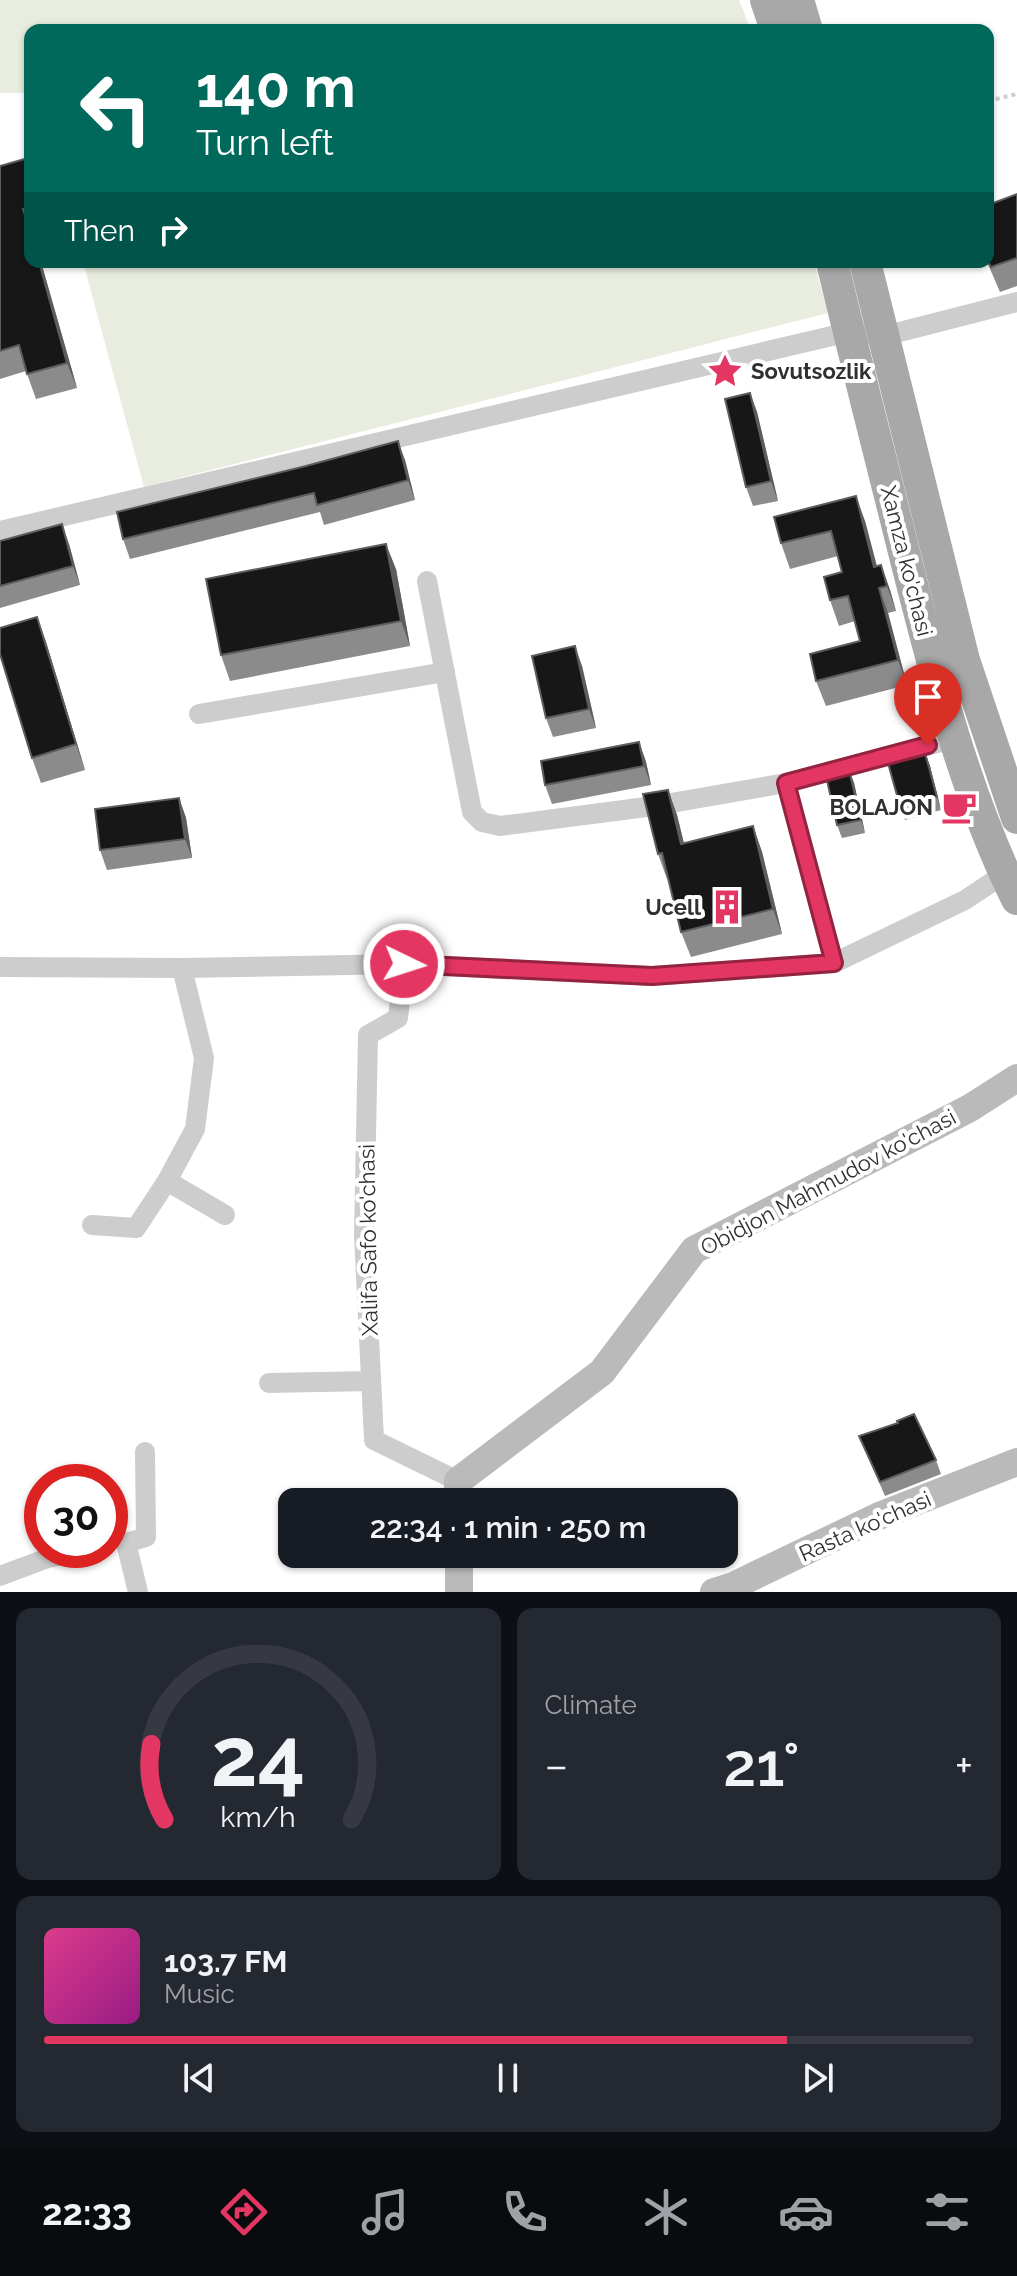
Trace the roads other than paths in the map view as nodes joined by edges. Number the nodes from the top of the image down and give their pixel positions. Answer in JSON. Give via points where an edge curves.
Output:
{"nodes":[{"id":1,"x":766,"y":0,"type":"edge"},
{"id":2,"x":798,"y":0,"type":"edge"},
{"id":3,"x":774,"y":24,"type":"edge"},
{"id":4,"x":805,"y":24,"type":"edge"},
{"id":5,"x":833,"y":268,"type":"edge"},
{"id":6,"x":867,"y":268,"type":"edge"},
{"id":7,"x":1017,"y":302,"type":"edge"},
{"id":8,"x":849,"y":332,"type":"junction"},
{"id":9,"x":884,"y":336,"type":"junction"},
{"id":10,"x":0,"y":531,"type":"edge"},
{"id":11,"x":427,"y":581,"type":"dead end"},
{"id":12,"x":445,"y":672,"type":"junction"},
{"id":13,"x":199,"y":714,"type":"dead end"},
{"id":14,"x":956,"y":738,"type":"junction"},
{"id":15,"x":786,"y":783,"type":"junction"},
{"id":16,"x":1017,"y":818,"type":"edge"},
{"id":17,"x":1011,"y":886,"type":"edge"},
{"id":18,"x":834,"y":963,"type":"junction"},
{"id":19,"x":404,"y":964,"type":"junction"},
{"id":20,"x":0,"y":967,"type":"edge"},
{"id":21,"x":182,"y":968,"type":"junction"},
{"id":22,"x":1017,"y":1078,"type":"edge"},
{"id":23,"x":167,"y":1181,"type":"junction"},
{"id":24,"x":225,"y":1215,"type":"dead end"},
{"id":25,"x":92,"y":1225,"type":"dead end"},
{"id":26,"x":371,"y":1381,"type":"junction"},
{"id":27,"x":269,"y":1383,"type":"dead end"},
{"id":28,"x":145,"y":1452,"type":"dead end"},
{"id":29,"x":1017,"y":1462,"type":"edge"},
{"id":30,"x":453,"y":1488,"type":"edge"},
{"id":31,"x":462,"y":1488,"type":"edge"},
{"id":32,"x":128,"y":1542,"type":"edge"},
{"id":33,"x":24,"y":1567,"type":"edge"},
{"id":34,"x":128,"y":1568,"type":"edge"},
{"id":35,"x":459,"y":1568,"type":"edge"},
{"id":36,"x":0,"y":1576,"type":"edge"},
{"id":37,"x":138,"y":1592,"type":"edge"},
{"id":38,"x":459,"y":1592,"type":"edge"},
{"id":39,"x":714,"y":1592,"type":"edge"}],
"edges":[{"from":1,"to":3,"type":"main road"},
{"from":2,"to":4,"type":"main road"},
{"from":5,"to":8,"type":"main road","name":"Xamza ko'chasi"},
{"from":6,"to":9,"type":"main road","name":"Xamza ko'chasi"},
{"from":7,"to":9,"type":"street"},
{"from":8,"to":9,"type":"street"},
{"from":8,"to":10,"type":"street"},
{"from":8,"to":14,"type":"main road","name":"Xamza ko'chasi"},
{"from":9,"to":16,"type":"main road","name":"Xamza ko'chasi","via":[[964,660]]},
{"from":11,"to":12,"type":"street"},
{"from":12,"to":13,"type":"street"},
{"from":12,"to":15,"type":"street","via":[[472,812],[482,822],[500,826]]},
{"from":14,"to":15,"type":"street"},
{"from":14,"to":17,"type":"main road","name":"Xamza ko'chasi"},
{"from":15,"to":18,"type":"street"},
{"from":17,"to":18,"type":"street","via":[[965,900]]},
{"from":18,"to":19,"type":"street","via":[[652,976]]},
{"from":19,"to":21,"type":"street"},
{"from":19,"to":26,"type":"street","name":"Xalifa Safo ko'chasi","via":[[398,1018],[368,1035],[364,1235]]},
{"from":20,"to":21,"type":"street"},
{"from":21,"to":23,"type":"street","via":[[204,1058],[195,1129]]},
{"from":22,"to":31,"type":"street","name":"Obidjon Mahmudov ko'chasi","via":[[970,1108],[694,1250],[602,1372]]},
{"from":23,"to":24,"type":"street"},
{"from":23,"to":25,"type":"street","via":[[136,1228]]},
{"from":26,"to":27,"type":"street"},
{"from":26,"to":30,"type":"street","name":"Xalifa Safo ko'chasi","via":[[374,1440]]},
{"from":28,"to":32,"type":"street","via":[[146,1537]]},
{"from":29,"to":39,"type":"street","name":"Rasta ko'chasi","via":[[879,1516]]},
{"from":33,"to":36,"type":"street"},
{"from":34,"to":37,"type":"street"},
{"from":35,"to":38,"type":"street"}]}
